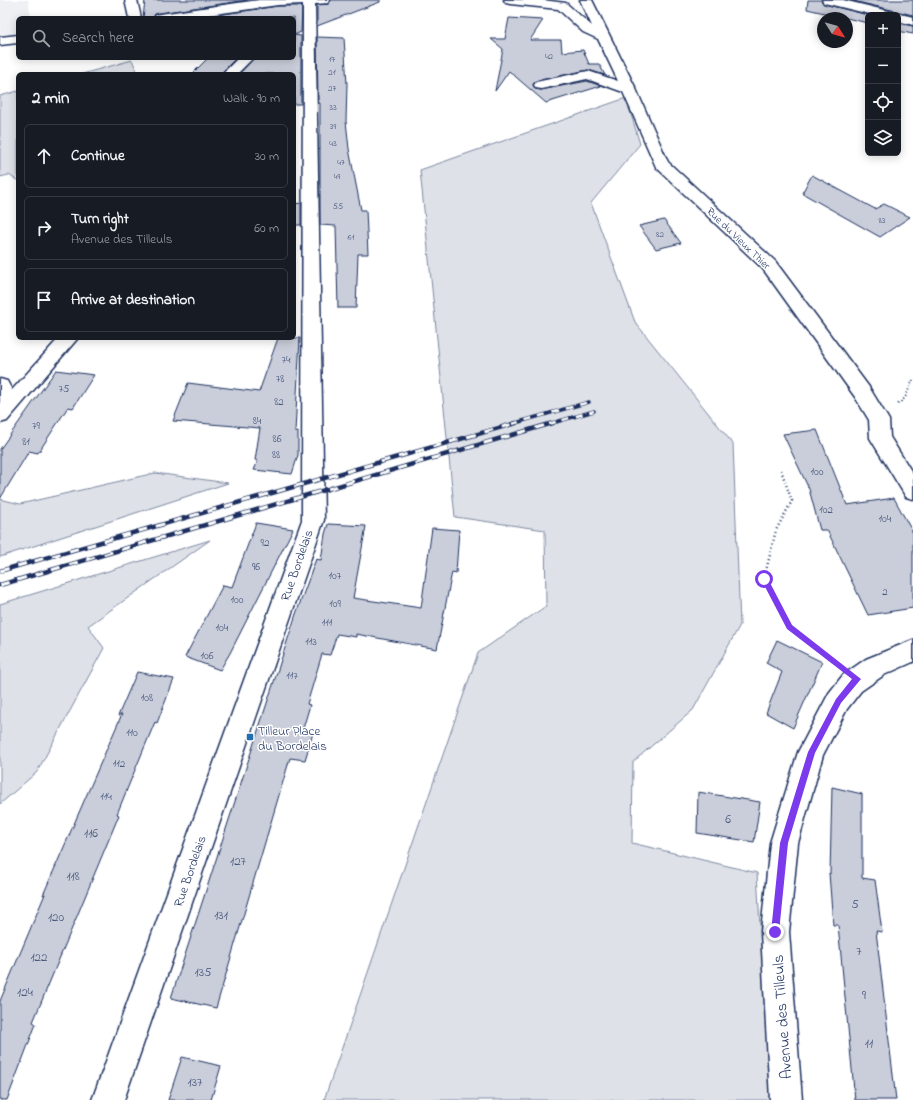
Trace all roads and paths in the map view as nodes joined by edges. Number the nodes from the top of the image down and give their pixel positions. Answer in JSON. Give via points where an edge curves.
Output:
{"nodes":[{"id":1,"x":131,"y":0,"type":"edge"},
{"id":2,"x":324,"y":0,"type":"edge"},
{"id":3,"x":510,"y":0,"type":"edge"},
{"id":4,"x":586,"y":0,"type":"edge"},
{"id":5,"x":828,"y":0,"type":"edge"},
{"id":6,"x":309,"y":1,"type":"edge"},
{"id":7,"x":878,"y":12,"type":"edge"},
{"id":8,"x":295,"y":13,"type":"dead end"},
{"id":9,"x":135,"y":16,"type":"edge"},
{"id":10,"x":174,"y":16,"type":"edge"},
{"id":11,"x":901,"y":18,"type":"edge"},
{"id":12,"x":913,"y":21,"type":"edge"},
{"id":13,"x":603,"y":37,"type":"junction"},
{"id":14,"x":16,"y":38,"type":"edge"},
{"id":15,"x":0,"y":41,"type":"edge"},
{"id":16,"x":244,"y":60,"type":"edge"},
{"id":17,"x":232,"y":72,"type":"edge"},
{"id":18,"x":541,"y":85,"type":"dead end"},
{"id":19,"x":629,"y":89,"type":"junction"},
{"id":20,"x":67,"y":340,"type":"edge"},
{"id":21,"x":913,"y":380,"type":"edge"},
{"id":22,"x":0,"y":386,"type":"edge"},
{"id":23,"x":5,"y":411,"type":"edge"},
{"id":24,"x":879,"y":420,"type":"junction"},
{"id":25,"x":781,"y":470,"type":"dead end"},
{"id":26,"x":913,"y":491,"type":"edge"},
{"id":27,"x":913,"y":651,"type":"edge"},
{"id":28,"x":857,"y":679,"type":"junction"},
{"id":29,"x":108,"y":1100,"type":"edge"},
{"id":30,"x":786,"y":1100,"type":"edge"}],
"edges":[{"from":1,"to":9,"type":"street"},
{"from":2,"to":6,"type":"street"},
{"from":3,"to":13,"type":"street","via":[[562,6],[588,29]]},
{"from":4,"to":13,"type":"street","name":"Rue du Vieux Thier"},
{"from":5,"to":7,"type":"street"},
{"from":6,"to":8,"type":"street"},
{"from":6,"to":10,"type":"street","via":[[278,1]]},
{"from":6,"to":29,"type":"street","name":"Rue Bordelais","via":[[312,520]]},
{"from":11,"to":12,"type":"street"},
{"from":13,"to":19,"type":"street","name":"Rue du Vieux Thier"},
{"from":14,"to":15,"type":"street"},
{"from":16,"to":17,"type":"street"},
{"from":18,"to":19,"type":"street","via":[[588,75]]},
{"from":19,"to":24,"type":"street","name":"Rue du Vieux Thier","via":[[661,164],[769,265],[862,392]]},
{"from":20,"to":23,"type":"street"},
{"from":21,"to":24,"type":"path","via":[[905,398]]},
{"from":22,"to":23,"type":"street"},
{"from":24,"to":26,"type":"street","name":"Rue du Vieux Thier","via":[[880,438]]},
{"from":25,"to":28,"type":"path","via":[[792,501],[776,530],[764,579],[790,627]]},
{"from":27,"to":28,"type":"street","name":"Avenue des Tilleuls","via":[[875,667]]},
{"from":28,"to":30,"type":"street","name":"Avenue des Tilleuls","via":[[838,701],[811,752],[784,843],[775,932]]}]}
